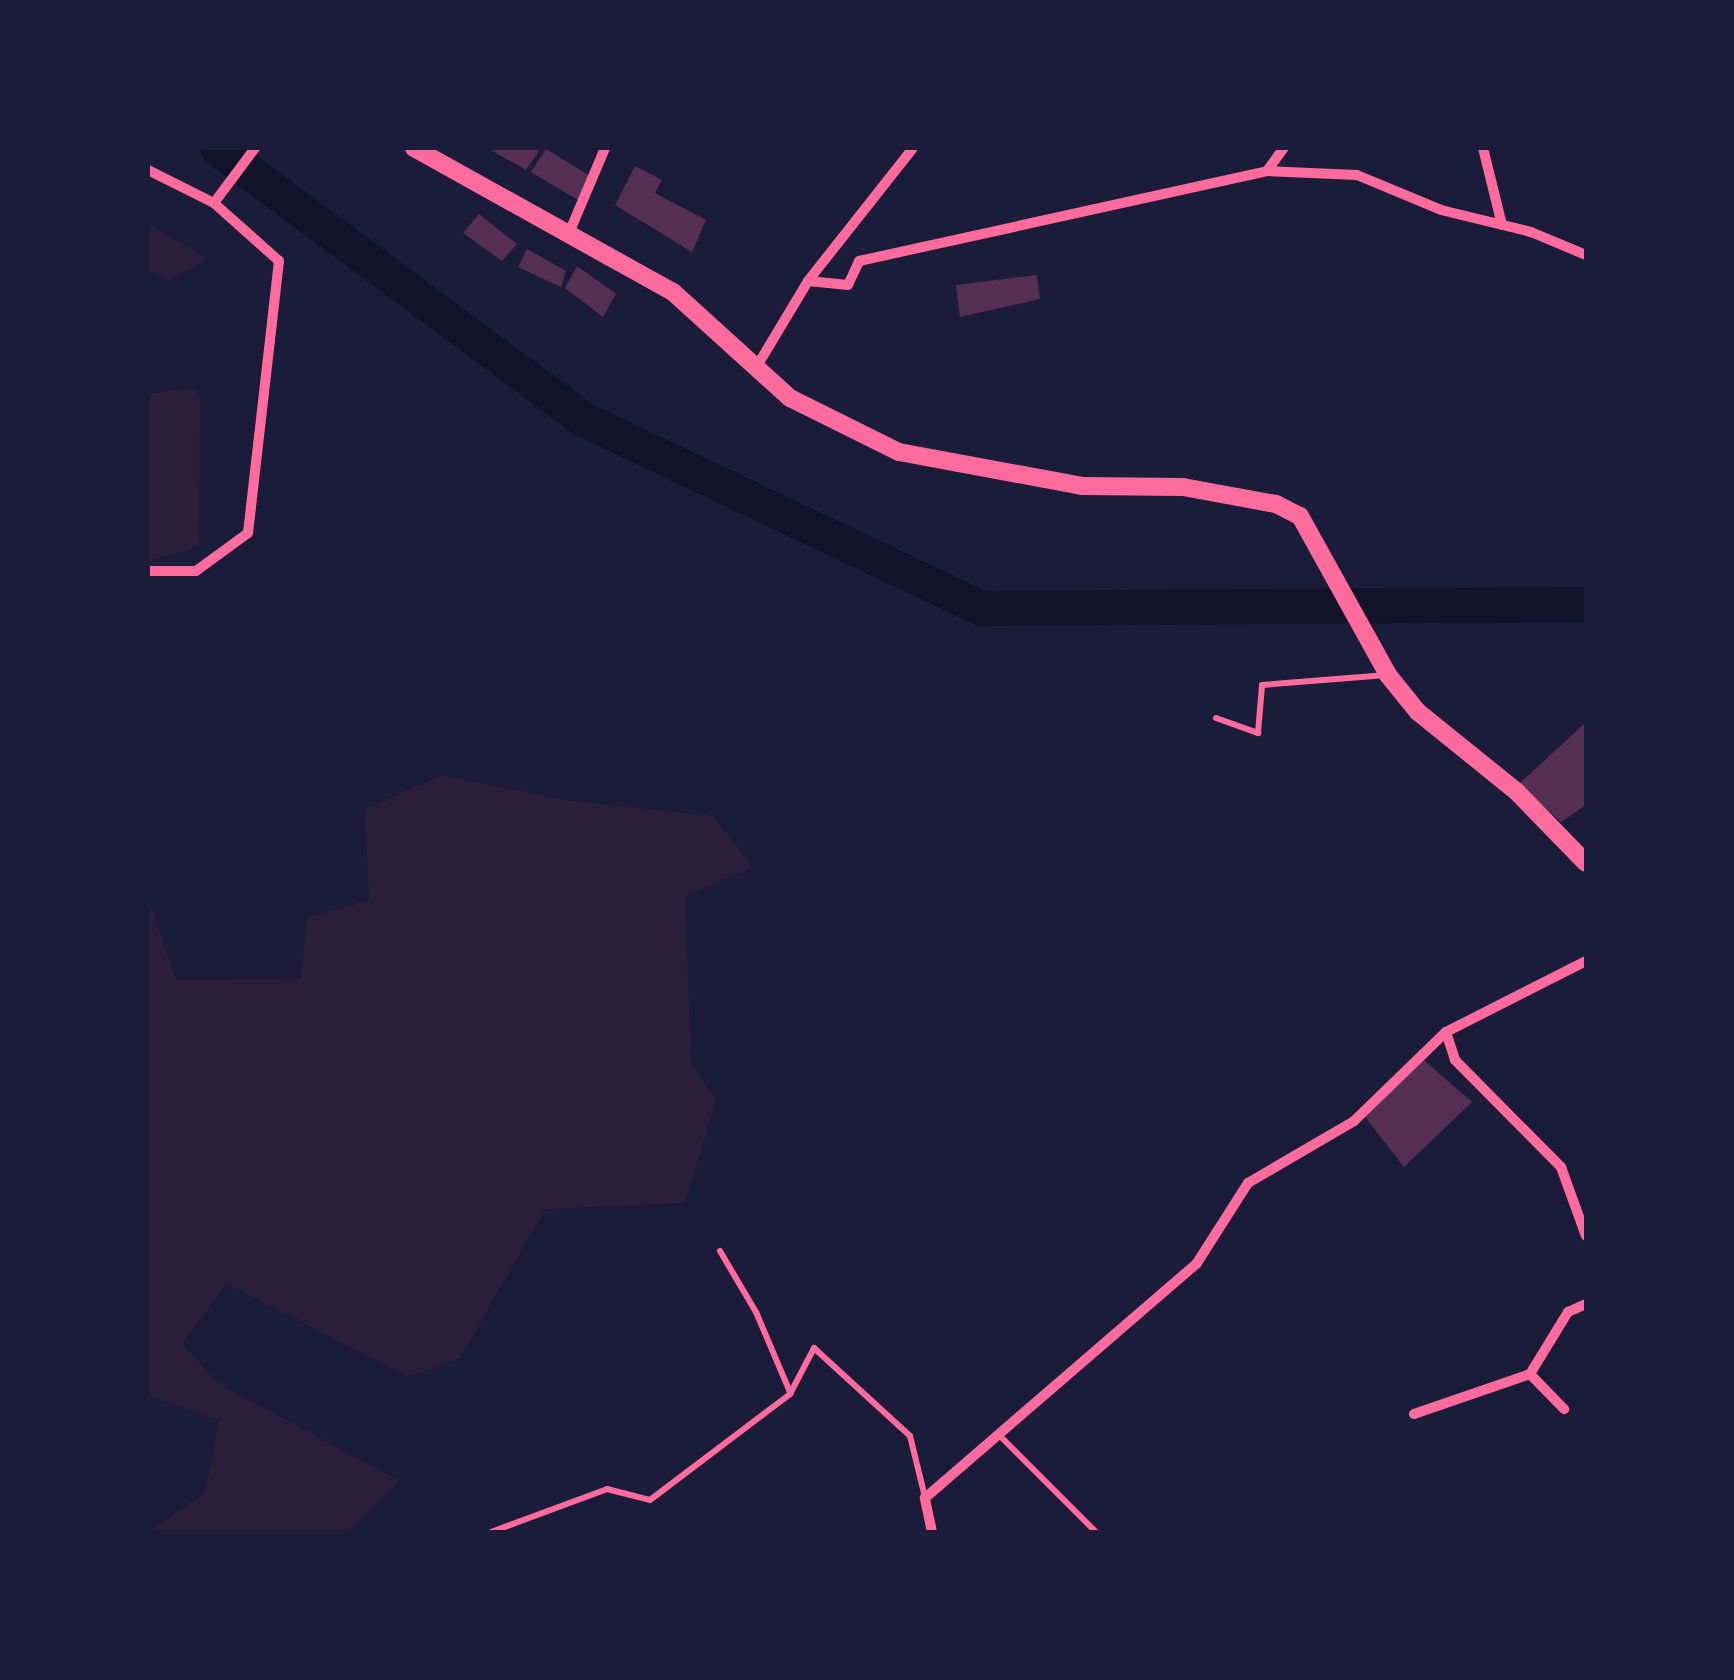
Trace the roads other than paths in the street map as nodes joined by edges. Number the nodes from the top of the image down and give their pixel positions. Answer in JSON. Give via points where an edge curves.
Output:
{"nodes":[{"id":1,"x":255,"y":148,"type":"edge"},
{"id":2,"x":414,"y":148,"type":"edge"},
{"id":3,"x":604,"y":148,"type":"edge"},
{"id":4,"x":913,"y":148,"type":"edge"},
{"id":5,"x":1284,"y":148,"type":"edge"},
{"id":6,"x":1482,"y":148,"type":"edge"},
{"id":7,"x":148,"y":170,"type":"edge"},
{"id":8,"x":1267,"y":171,"type":"junction"},
{"id":9,"x":217,"y":200,"type":"junction"},
{"id":10,"x":1502,"y":225,"type":"junction"},
{"id":11,"x":570,"y":233,"type":"junction"},
{"id":12,"x":1586,"y":255,"type":"edge"},
{"id":13,"x":808,"y":281,"type":"junction"},
{"id":14,"x":757,"y":366,"type":"junction"},
{"id":15,"x":148,"y":571,"type":"edge"},
{"id":16,"x":1388,"y":675,"type":"junction"},
{"id":17,"x":1216,"y":718,"type":"dead end"},
{"id":18,"x":1586,"y":864,"type":"edge"},
{"id":19,"x":1586,"y":961,"type":"edge"},
{"id":20,"x":1446,"y":1032,"type":"junction"},
{"id":21,"x":1586,"y":1236,"type":"edge"},
{"id":22,"x":720,"y":1251,"type":"dead end"},
{"id":23,"x":1586,"y":1304,"type":"edge"},
{"id":24,"x":1530,"y":1374,"type":"junction"},
{"id":25,"x":790,"y":1394,"type":"junction"},
{"id":26,"x":1564,"y":1409,"type":"dead end"},
{"id":27,"x":1414,"y":1414,"type":"dead end"},
{"id":28,"x":999,"y":1435,"type":"junction"},
{"id":29,"x":925,"y":1498,"type":"junction"},
{"id":30,"x":491,"y":1532,"type":"edge"},
{"id":31,"x":932,"y":1532,"type":"edge"},
{"id":32,"x":1096,"y":1532,"type":"edge"}],
"edges":[{"from":1,"to":9,"type":"street"},
{"from":2,"to":11,"type":"main road"},
{"from":3,"to":11,"type":"street"},
{"from":4,"to":13,"type":"street"},
{"from":5,"to":8,"type":"street"},
{"from":6,"to":10,"type":"street"},
{"from":7,"to":9,"type":"street"},
{"from":8,"to":10,"type":"street","via":[[1357,175],[1441,210]]},
{"from":8,"to":13,"type":"street","via":[[858,260],[848,285]]},
{"from":9,"to":15,"type":"street","via":[[278,260],[248,532],[196,571]]},
{"from":10,"to":12,"type":"street"},
{"from":11,"to":14,"type":"main road","via":[[673,292]]},
{"from":13,"to":14,"type":"street"},
{"from":14,"to":16,"type":"main road","via":[[825,421],[899,452],[994,475],[1082,486],[1183,487],[1276,504],[1300,516],[1314,533]]},
{"from":16,"to":17,"type":"lane","via":[[1262,685],[1258,732]]},
{"from":16,"to":18,"type":"main road","via":[[1418,712],[1516,791]]},
{"from":19,"to":20,"type":"street"},
{"from":20,"to":21,"type":"street","via":[[1455,1060],[1560,1167]]},
{"from":20,"to":28,"type":"street","via":[[1354,1121],[1248,1183],[1197,1263]]},
{"from":22,"to":25,"type":"lane","via":[[756,1312]]},
{"from":23,"to":24,"type":"street","via":[[1568,1312]]},
{"from":24,"to":26,"type":"street"},
{"from":24,"to":27,"type":"street"},
{"from":25,"to":29,"type":"lane","via":[[814,1348],[910,1436]]},
{"from":25,"to":30,"type":"lane","via":[[650,1500],[607,1489]]},
{"from":28,"to":29,"type":"street"},
{"from":28,"to":32,"type":"lane"},
{"from":29,"to":31,"type":"street"}]}
